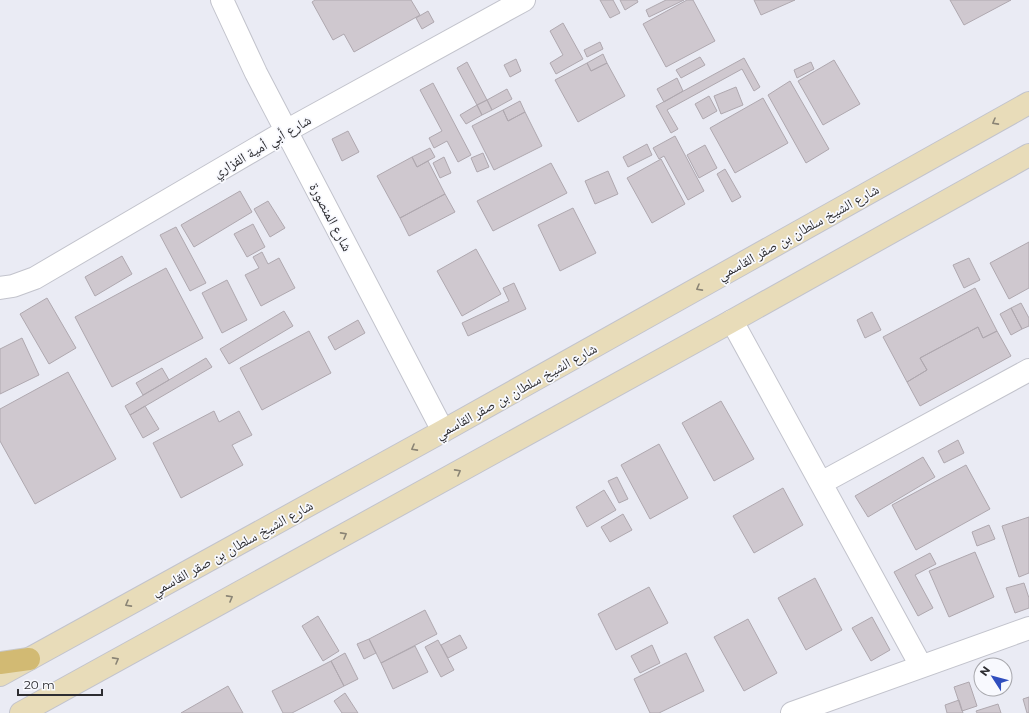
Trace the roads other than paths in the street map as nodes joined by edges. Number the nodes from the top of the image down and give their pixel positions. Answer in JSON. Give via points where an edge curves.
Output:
{"nodes":[{"id":1,"x":222,"y":0,"type":"edge"},
{"id":2,"x":524,"y":0,"type":"edge"},
{"id":3,"x":1029,"y":103,"type":"edge"},
{"id":4,"x":286,"y":132,"type":"junction"},
{"id":5,"x":1029,"y":155,"type":"edge"},
{"id":6,"x":0,"y":288,"type":"edge"},
{"id":7,"x":732,"y":321,"type":"junction"},
{"id":8,"x":1029,"y":370,"type":"edge"},
{"id":9,"x":443,"y":431,"type":"junction"},
{"id":10,"x":821,"y":483,"type":"junction"},
{"id":11,"x":1029,"y":628,"type":"edge"},
{"id":12,"x":29,"y":659,"type":"junction"},
{"id":13,"x":0,"y":663,"type":"edge"},
{"id":14,"x":921,"y":666,"type":"junction"},
{"id":15,"x":0,"y":675,"type":"edge"},
{"id":16,"x":21,"y":713,"type":"edge"},
{"id":17,"x":792,"y":713,"type":"edge"}],
"edges":[{"from":1,"to":4,"type":"street","name":"شارع المنصورة"},
{"from":2,"to":4,"type":"street","name":"شارع أبي أمية الفزاري"},
{"from":3,"to":9,"type":"main road","name":"شارع الشيخ سلطان بن صقر القاسمي","one_way":true},
{"from":4,"to":6,"type":"street","name":"شارع أبي أمية الفزاري","via":[[35,278]]},
{"from":4,"to":9,"type":"street","name":"شارع المنصورة"},
{"from":5,"to":7,"type":"main road"},
{"from":7,"to":10,"type":"street"},
{"from":16,"to":7,"type":"main road","one_way":true},
{"from":8,"to":10,"type":"street"},
{"from":9,"to":12,"type":"main road","name":"شارع الشيخ سلطان بن صقر القاسمي","one_way":true},
{"from":10,"to":14,"type":"street"},
{"from":11,"to":14,"type":"street"},
{"from":12,"to":13,"type":"main road"},
{"from":12,"to":15,"type":"main road","name":"شارع الشيخ سلطان بن صقر القاسمي"},
{"from":14,"to":17,"type":"street"}]}
